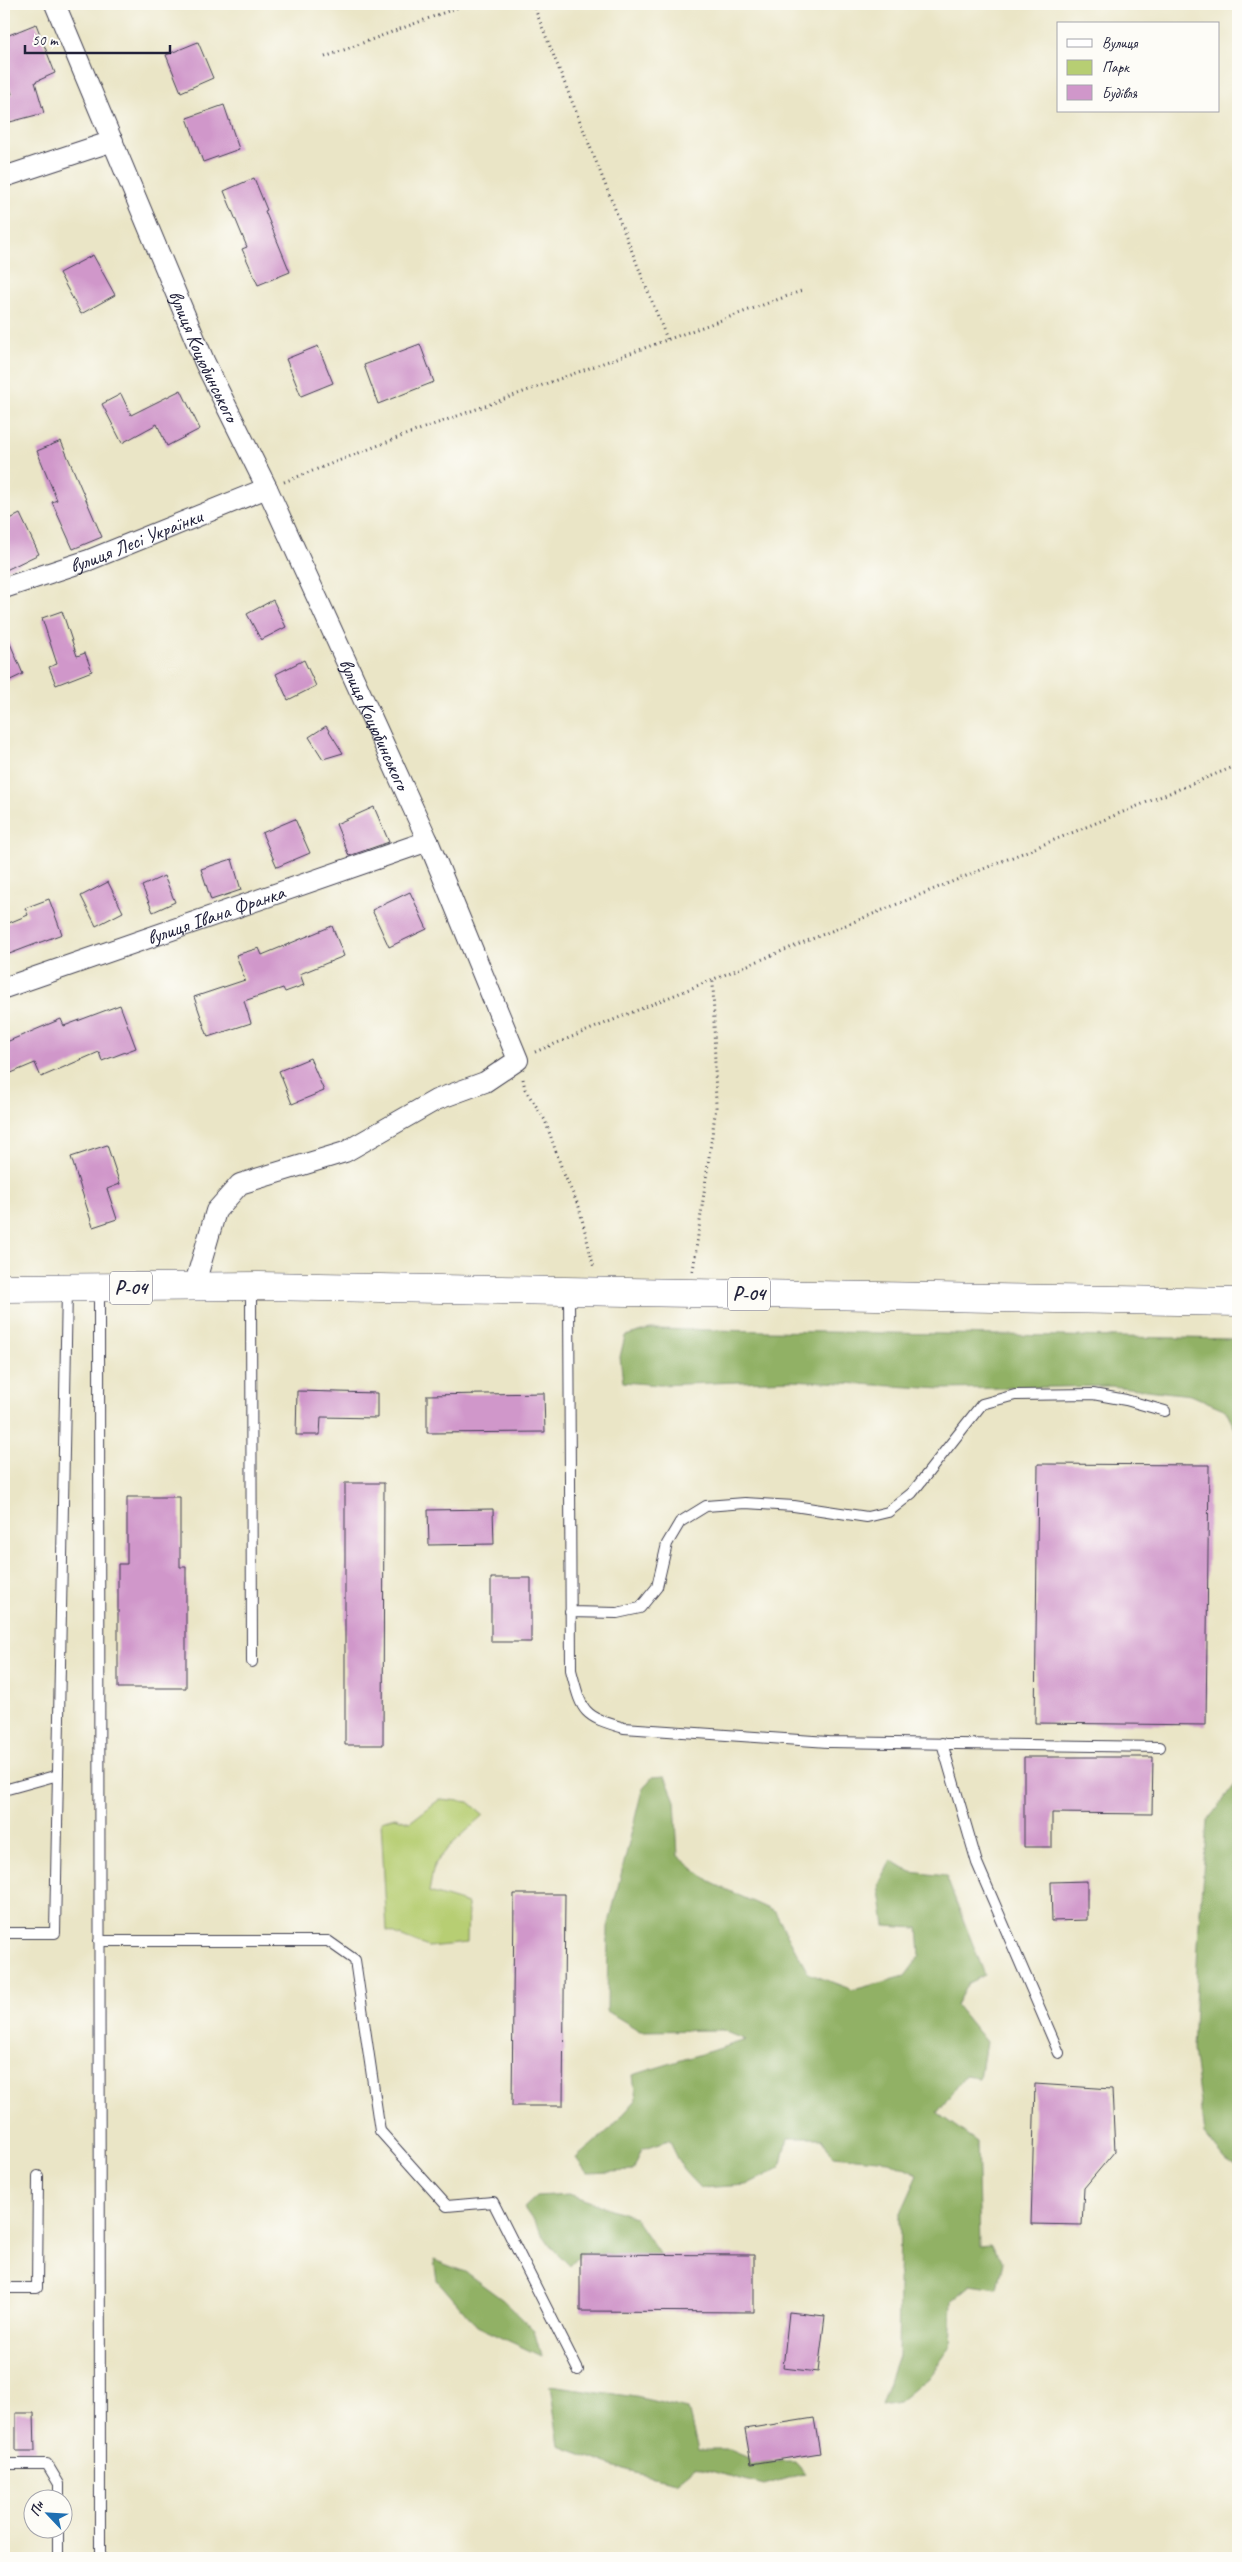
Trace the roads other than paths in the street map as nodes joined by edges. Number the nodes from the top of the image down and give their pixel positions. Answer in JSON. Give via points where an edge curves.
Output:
{"nodes":[{"id":1,"x":55,"y":4,"type":"edge"},
{"id":2,"x":113,"y":141,"type":"junction"},
{"id":3,"x":4,"y":177,"type":"edge"},
{"id":4,"x":267,"y":488,"type":"junction"},
{"id":5,"x":4,"y":588,"type":"edge"},
{"id":6,"x":428,"y":842,"type":"junction"},
{"id":7,"x":4,"y":988,"type":"edge"},
{"id":8,"x":194,"y":1287,"type":"junction"},
{"id":9,"x":255,"y":1287,"type":"junction"},
{"id":10,"x":4,"y":1288,"type":"edge"},
{"id":11,"x":67,"y":1288,"type":"junction"},
{"id":12,"x":99,"y":1288,"type":"junction"},
{"id":13,"x":569,"y":1292,"type":"junction"},
{"id":14,"x":1238,"y":1302,"type":"edge"},
{"id":15,"x":1166,"y":1410,"type":"dead end"},
{"id":16,"x":570,"y":1612,"type":"junction"},
{"id":17,"x":252,"y":1662,"type":"dead end"},
{"id":18,"x":942,"y":1743,"type":"junction"},
{"id":19,"x":1160,"y":1747,"type":"dead end"},
{"id":20,"x":58,"y":1776,"type":"junction"},
{"id":21,"x":4,"y":1790,"type":"edge"},
{"id":22,"x":4,"y":1933,"type":"edge"},
{"id":23,"x":99,"y":1941,"type":"junction"},
{"id":24,"x":1059,"y":2053,"type":"dead end"},
{"id":25,"x":38,"y":2176,"type":"dead end"},
{"id":26,"x":4,"y":2288,"type":"edge"},
{"id":27,"x":578,"y":2370,"type":"dead end"},
{"id":28,"x":4,"y":2464,"type":"edge"},
{"id":29,"x":59,"y":2490,"type":"edge"},
{"id":30,"x":58,"y":2540,"type":"edge"},
{"id":31,"x":58,"y":2558,"type":"edge"},
{"id":32,"x":100,"y":2558,"type":"edge"}],
"edges":[{"from":1,"to":2,"type":"street","name":"вулиця Коцюбинського"},
{"from":2,"to":3,"type":"street"},
{"from":2,"to":4,"type":"street","name":"вулиця Коцюбинського","via":[[206,363]]},
{"from":4,"to":5,"type":"street","name":"вулиця Лесі Українки","via":[[89,560]]},
{"from":4,"to":6,"type":"street","name":"вулиця Коцюбинського"},
{"from":6,"to":7,"type":"street","name":"вулиця Івана Франка"},
{"from":6,"to":8,"type":"street","name":"вулиця Коцюбинського","via":[[518,1060],[485,1082],[436,1100],[345,1152],[240,1184],[216,1211]]},
{"from":8,"to":9,"type":"main road","number":"Р-04"},
{"from":8,"to":12,"type":"main road","number":"Р-04"},
{"from":9,"to":13,"type":"main road","number":"Р-04"},
{"from":9,"to":17,"type":"lane"},
{"from":10,"to":11,"type":"main road","number":"Р-04"},
{"from":11,"to":12,"type":"main road","number":"Р-04"},
{"from":11,"to":20,"type":"lane"},
{"from":12,"to":23,"type":"lane"},
{"from":13,"to":14,"type":"main road","number":"Р-04"},
{"from":13,"to":16,"type":"lane"},
{"from":15,"to":16,"type":"lane","via":[[1093,1394],[1015,1395],[982,1404],[912,1493],[888,1512],[867,1517],[794,1506],[745,1503],[706,1506],[680,1522],[667,1544],[657,1587],[640,1608],[617,1613]]},
{"from":16,"to":18,"type":"lane","via":[[571,1670],[581,1705],[597,1720],[624,1728],[828,1742]]},
{"from":18,"to":19,"type":"lane"},
{"from":18,"to":24,"type":"lane","via":[[977,1863]]},
{"from":20,"to":21,"type":"lane"},
{"from":20,"to":22,"type":"lane","via":[[55,1933]]},
{"from":23,"to":27,"type":"lane","via":[[328,1941],[355,1960],[380,2131],[447,2206],[493,2202]]},
{"from":23,"to":32,"type":"lane"},
{"from":25,"to":26,"type":"lane","via":[[37,2288]]},
{"from":28,"to":29,"type":"lane","via":[[47,2464],[59,2484]]},
{"from":30,"to":31,"type":"lane"}]}
